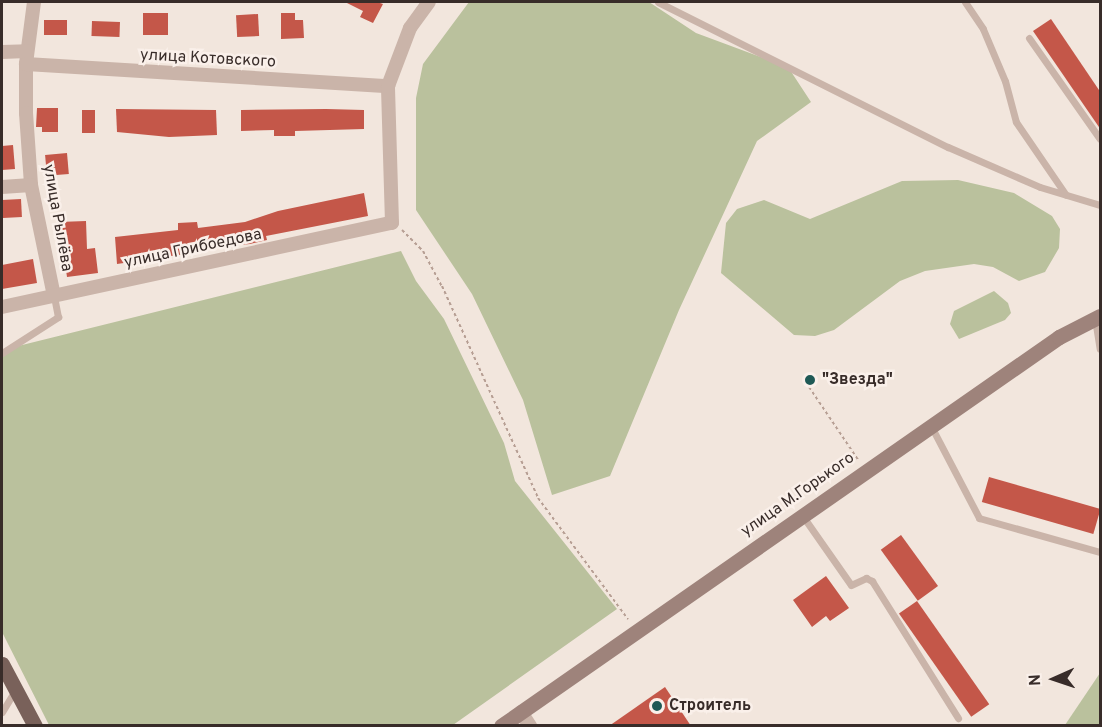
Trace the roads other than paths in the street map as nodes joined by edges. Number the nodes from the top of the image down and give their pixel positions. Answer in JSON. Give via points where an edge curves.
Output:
{"nodes":[{"id":1,"x":34,"y":2,"type":"edge"},
{"id":2,"x":429,"y":2,"type":"edge"},
{"id":3,"x":658,"y":2,"type":"edge"},
{"id":4,"x":965,"y":2,"type":"edge"},
{"id":5,"x":1029,"y":38,"type":"dead end"},
{"id":6,"x":2,"y":52,"type":"edge"},
{"id":7,"x":27,"y":58,"type":"junction"},
{"id":8,"x":388,"y":86,"type":"junction"},
{"id":9,"x":1101,"y":139,"type":"edge"},
{"id":10,"x":31,"y":185,"type":"junction"},
{"id":11,"x":2,"y":187,"type":"edge"},
{"id":12,"x":1066,"y":195,"type":"junction"},
{"id":13,"x":1101,"y":205,"type":"edge"},
{"id":14,"x":54,"y":296,"type":"junction"},
{"id":15,"x":2,"y":307,"type":"edge"},
{"id":16,"x":1098,"y":318,"type":"edge"},
{"id":17,"x":1101,"y":349,"type":"edge"},
{"id":18,"x":2,"y":354,"type":"edge"},
{"id":19,"x":931,"y":426,"type":"junction"},
{"id":20,"x":802,"y":515,"type":"junction"},
{"id":21,"x":1101,"y":552,"type":"edge"},
{"id":22,"x":2,"y":664,"type":"edge"},
{"id":23,"x":16,"y":687,"type":"junction"},
{"id":24,"x":2,"y":712,"type":"edge"},
{"id":25,"x":521,"y":712,"type":"junction"},
{"id":26,"x":958,"y":718,"type":"dead end"},
{"id":27,"x":35,"y":726,"type":"edge"},
{"id":28,"x":501,"y":726,"type":"edge"},
{"id":29,"x":530,"y":726,"type":"edge"}],
"edges":[{"from":1,"to":7,"type":"street","name":"улица Рылёва"},
{"from":2,"to":8,"type":"street","via":[[410,28]]},
{"from":3,"to":12,"type":"lane","via":[[948,147]]},
{"from":4,"to":12,"type":"lane","via":[[983,29],[1005,81],[1016,122]]},
{"from":5,"to":9,"type":"lane"},
{"from":6,"to":7,"type":"street","name":"улица Котовского"},
{"from":7,"to":8,"type":"street","name":"улица Котовского"},
{"from":7,"to":10,"type":"street","name":"улица Рылёва"},
{"from":8,"to":14,"type":"street","name":"улица Грибоедова","via":[[392,223]]},
{"from":10,"to":11,"type":"street"},
{"from":10,"to":14,"type":"street","name":"улица Рылёва"},
{"from":12,"to":13,"type":"lane"},
{"from":14,"to":15,"type":"street","name":"улица Грибоедова"},
{"from":14,"to":18,"type":"lane","via":[[58,317]]},
{"from":16,"to":17,"type":"lane"},
{"from":16,"to":19,"type":"main road","name":"улица М.Горького","via":[[1059,337]]},
{"from":19,"to":20,"type":"main road","name":"улица М.Горького"},
{"from":19,"to":21,"type":"lane","via":[[979,518]]},
{"from":20,"to":25,"type":"main road","name":"улица М.Горького"},
{"from":20,"to":26,"type":"lane","via":[[851,585],[866,578],[872,581]]},
{"from":22,"to":23,"type":"main road"},
{"from":23,"to":24,"type":"lane"},
{"from":23,"to":27,"type":"main road"},
{"from":25,"to":28,"type":"main road","name":"улица М.Горького"},
{"from":25,"to":29,"type":"street"}]}
